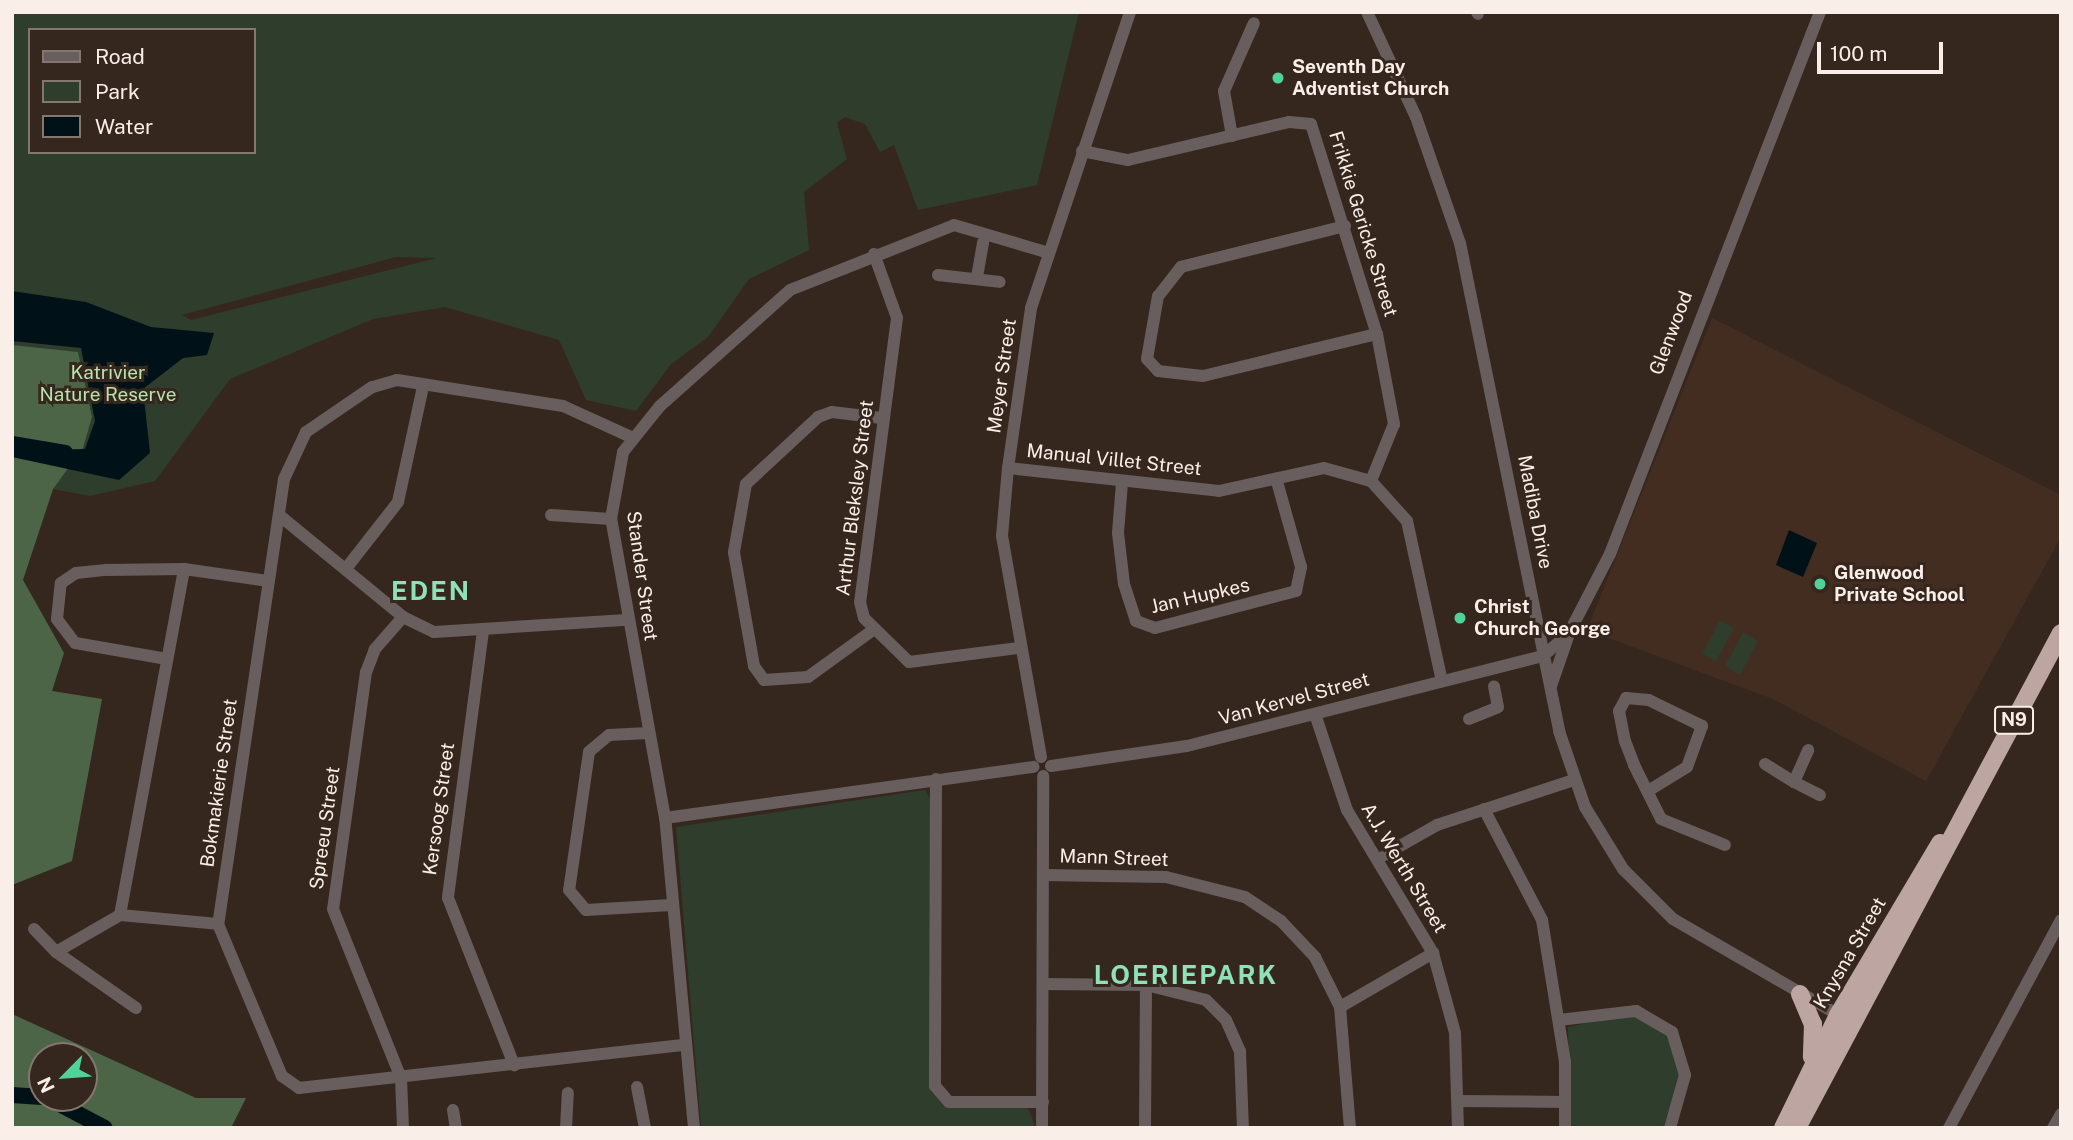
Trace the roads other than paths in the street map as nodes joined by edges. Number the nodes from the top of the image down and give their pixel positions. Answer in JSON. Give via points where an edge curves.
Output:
{"nodes":[{"id":1,"x":1129,"y":12,"type":"edge"},
{"id":2,"x":1367,"y":12,"type":"edge"},
{"id":3,"x":1820,"y":12,"type":"edge"},
{"id":4,"x":1254,"y":23,"type":"dead end"},
{"id":5,"x":1232,"y":136,"type":"junction"},
{"id":6,"x":1082,"y":151,"type":"junction"},
{"id":7,"x":1345,"y":226,"type":"junction"},
{"id":8,"x":983,"y":243,"type":"dead end"},
{"id":9,"x":1049,"y":253,"type":"junction"},
{"id":10,"x":874,"y":254,"type":"junction"},
{"id":11,"x":939,"y":275,"type":"dead end"},
{"id":12,"x":977,"y":277,"type":"junction"},
{"id":13,"x":1000,"y":282,"type":"dead end"},
{"id":14,"x":1377,"y":334,"type":"junction"},
{"id":15,"x":423,"y":386,"type":"junction"},
{"id":16,"x":882,"y":418,"type":"junction"},
{"id":17,"x":631,"y":437,"type":"junction"},
{"id":18,"x":1008,"y":468,"type":"junction"},
{"id":19,"x":1276,"y":478,"type":"junction"},
{"id":20,"x":1371,"y":481,"type":"junction"},
{"id":21,"x":1122,"y":483,"type":"junction"},
{"id":22,"x":279,"y":515,"type":"junction"},
{"id":23,"x":551,"y":515,"type":"dead end"},
{"id":24,"x":611,"y":519,"type":"junction"},
{"id":25,"x":348,"y":566,"type":"junction"},
{"id":26,"x":184,"y":569,"type":"junction"},
{"id":27,"x":268,"y":581,"type":"junction"},
{"id":28,"x":403,"y":617,"type":"junction"},
{"id":29,"x":627,"y":620,"type":"junction"},
{"id":30,"x":873,"y":629,"type":"junction"},
{"id":31,"x":483,"y":631,"type":"junction"},
{"id":32,"x":1569,"y":634,"type":"junction"},
{"id":33,"x":2061,"y":634,"type":"edge"},
{"id":34,"x":1019,"y":648,"type":"junction"},
{"id":35,"x":1543,"y":656,"type":"junction"},
{"id":36,"x":167,"y":659,"type":"junction"},
{"id":37,"x":1442,"y":681,"type":"junction"},
{"id":38,"x":1494,"y":686,"type":"dead end"},
{"id":39,"x":1550,"y":689,"type":"junction"},
{"id":40,"x":1315,"y":714,"type":"junction"},
{"id":41,"x":1469,"y":719,"type":"dead end"},
{"id":42,"x":648,"y":733,"type":"junction"},
{"id":43,"x":1808,"y":750,"type":"dead end"},
{"id":44,"x":1765,"y":764,"type":"dead end"},
{"id":45,"x":1042,"y":767,"type":"junction"},
{"id":46,"x":936,"y":779,"type":"junction"},
{"id":47,"x":1574,"y":780,"type":"junction"},
{"id":48,"x":1794,"y":782,"type":"junction"},
{"id":49,"x":1648,"y":791,"type":"junction"},
{"id":50,"x":1820,"y":795,"type":"dead end"},
{"id":51,"x":1484,"y":809,"type":"junction"},
{"id":52,"x":665,"y":818,"type":"junction"},
{"id":53,"x":1725,"y":845,"type":"dead end"},
{"id":54,"x":1377,"y":859,"type":"junction"},
{"id":55,"x":1044,"y":875,"type":"junction"},
{"id":56,"x":671,"y":905,"type":"junction"},
{"id":57,"x":120,"y":915,"type":"junction"},
{"id":58,"x":2061,"y":920,"type":"edge"},
{"id":59,"x":218,"y":924,"type":"junction"},
{"id":60,"x":34,"y":929,"type":"dead end"},
{"id":61,"x":56,"y":952,"type":"junction"},
{"id":62,"x":1433,"y":953,"type":"junction"},
{"id":63,"x":1043,"y":984,"type":"junction"},
{"id":64,"x":1146,"y":985,"type":"junction"},
{"id":65,"x":1800,"y":994,"type":"junction"},
{"id":66,"x":1340,"y":1007,"type":"junction"},
{"id":67,"x":136,"y":1008,"type":"dead end"},
{"id":68,"x":1846,"y":1019,"type":"junction"},
{"id":69,"x":1559,"y":1020,"type":"junction"},
{"id":70,"x":683,"y":1045,"type":"junction"},
{"id":71,"x":514,"y":1065,"type":"junction"},
{"id":72,"x":1810,"y":1071,"type":"junction"},
{"id":73,"x":401,"y":1078,"type":"junction"},
{"id":74,"x":637,"y":1087,"type":"dead end"},
{"id":75,"x":568,"y":1093,"type":"dead end"},
{"id":76,"x":1458,"y":1101,"type":"junction"},
{"id":77,"x":1043,"y":1102,"type":"junction"},
{"id":78,"x":1565,"y":1102,"type":"junction"},
{"id":79,"x":453,"y":1110,"type":"dead end"},
{"id":80,"x":2061,"y":1114,"type":"edge"},
{"id":81,"x":403,"y":1128,"type":"edge"},
{"id":82,"x":456,"y":1128,"type":"edge"},
{"id":83,"x":566,"y":1128,"type":"edge"},
{"id":84,"x":645,"y":1128,"type":"edge"},
{"id":85,"x":694,"y":1128,"type":"edge"},
{"id":86,"x":1042,"y":1128,"type":"edge"},
{"id":87,"x":1145,"y":1128,"type":"edge"},
{"id":88,"x":1242,"y":1128,"type":"edge"},
{"id":89,"x":1350,"y":1128,"type":"edge"},
{"id":90,"x":1458,"y":1128,"type":"edge"},
{"id":91,"x":1565,"y":1128,"type":"edge"},
{"id":92,"x":1670,"y":1128,"type":"edge"},
{"id":93,"x":1783,"y":1128,"type":"edge"},
{"id":94,"x":1797,"y":1128,"type":"edge"},
{"id":95,"x":1949,"y":1128,"type":"edge"},
{"id":96,"x":2053,"y":1128,"type":"edge"}],
"edges":[{"from":1,"to":6,"type":"street","name":"Meyer Street"},
{"from":2,"to":35,"type":"street","name":"Madiba Drive","via":[[1421,128],[1460,243]]},
{"from":3,"to":32,"type":"street","name":"Glenwood","via":[[1610,554]]},
{"from":4,"to":5,"type":"street","via":[[1224,91]]},
{"from":5,"to":6,"type":"street","name":"Frikkie Gericke Street","via":[[1128,160]]},
{"from":5,"to":7,"type":"street","name":"Frikkie Gericke Street","via":[[1300,120],[1311,124]]},
{"from":6,"to":9,"type":"street","name":"Meyer Street"},
{"from":7,"to":14,"type":"street","name":"Frikkie Gericke Street"},
{"from":7,"to":14,"type":"street","via":[[1181,267],[1158,296],[1147,359],[1158,371],[1203,376]]},
{"from":8,"to":12,"type":"street"},
{"from":9,"to":10,"type":"street","name":"Stander Street","via":[[963,224]]},
{"from":9,"to":18,"type":"street","name":"Meyer Street","via":[[1027,326]]},
{"from":10,"to":16,"type":"street","name":"Arthur Bleksley Street","via":[[897,318]]},
{"from":10,"to":17,"type":"street","name":"Stander Street","via":[[783,295]]},
{"from":11,"to":12,"type":"street"},
{"from":12,"to":13,"type":"street"},
{"from":14,"to":20,"type":"street","name":"Frikkie Gericke Street","via":[[1394,432]]},
{"from":15,"to":17,"type":"street","name":"Bokmakierie Street","via":[[564,406]]},
{"from":15,"to":22,"type":"street","name":"Bokmakierie Street","via":[[385,382],[306,432],[287,462]]},
{"from":15,"to":25,"type":"street","via":[[398,502]]},
{"from":16,"to":30,"type":"street","name":"Arthur Bleksley Street","via":[[860,602]]},
{"from":16,"to":30,"type":"street","via":[[832,412],[818,417],[746,484],[734,552],[754,666],[764,680],[808,677]]},
{"from":17,"to":24,"type":"street","name":"Stander Street","via":[[617,471]]},
{"from":18,"to":21,"type":"street","name":"Manual Villet Street"},
{"from":18,"to":34,"type":"street","name":"Meyer Street","via":[[1002,536]]},
{"from":19,"to":20,"type":"street","name":"Manual Villet Street","via":[[1324,468]]},
{"from":19,"to":21,"type":"street","name":"Manual Villet Street","via":[[1219,491]]},
{"from":19,"to":21,"type":"street","name":"Jan Hupkes","via":[[1301,568],[1296,590],[1155,628],[1136,621],[1124,584],[1118,533]]},
{"from":20,"to":37,"type":"street","via":[[1408,521]]},
{"from":22,"to":25,"type":"street"},
{"from":22,"to":27,"type":"street","name":"Bokmakierie Street"},
{"from":23,"to":24,"type":"street"},
{"from":24,"to":29,"type":"street","name":"Stander Street"},
{"from":25,"to":28,"type":"street"},
{"from":26,"to":27,"type":"street"},
{"from":26,"to":36,"type":"street"},
{"from":26,"to":36,"type":"street","via":[[76,573],[61,583],[54,600],[61,626],[75,643]]},
{"from":27,"to":59,"type":"street","name":"Bokmakierie Street"},
{"from":28,"to":31,"type":"street","via":[[434,632]]},
{"from":28,"to":73,"type":"street","name":"Spreeu Street","via":[[374,649],[366,672],[333,909]]},
{"from":29,"to":31,"type":"street"},
{"from":29,"to":42,"type":"street","name":"Stander Street"},
{"from":30,"to":34,"type":"street","name":"Arthur Bleksley Street","via":[[909,662]]},
{"from":31,"to":71,"type":"street","name":"Kersoog Street","via":[[448,898]]},
{"from":32,"to":35,"type":"street","name":"Glenwood"},
{"from":32,"to":39,"type":"street"},
{"from":33,"to":68,"type":"highway","name":"Knysna Street","number":"N9"},
{"from":34,"to":45,"type":"street","name":"Meyer Street"},
{"from":35,"to":37,"type":"street","name":"Van Kervel Street"},
{"from":35,"to":39,"type":"street","name":"Madiba Drive"},
{"from":36,"to":57,"type":"street"},
{"from":37,"to":40,"type":"street","name":"Van Kervel Street"},
{"from":38,"to":41,"type":"street","via":[[1497,708]]},
{"from":39,"to":47,"type":"street","name":"Madiba Drive"},
{"from":40,"to":45,"type":"street","name":"Van Kervel Street","via":[[1187,746]]},
{"from":40,"to":54,"type":"street","name":"A.J. Werth Street","via":[[1341,798]]},
{"from":42,"to":52,"type":"street","name":"Stander Street"},
{"from":42,"to":56,"type":"street","via":[[608,735],[589,752],[569,890],[586,910]]},
{"from":43,"to":48,"type":"street"},
{"from":44,"to":48,"type":"street"},
{"from":45,"to":46,"type":"street","name":"Van Kervel Street"},
{"from":45,"to":55,"type":"street","name":"Meyer Street"},
{"from":46,"to":52,"type":"street","name":"Van Kervel Street"},
{"from":46,"to":77,"type":"street","via":[[934,1086],[949,1102]]},
{"from":47,"to":51,"type":"street"},
{"from":47,"to":65,"type":"street","name":"Madiba Drive","via":[[1603,841],[1648,897],[1686,928]]},
{"from":48,"to":50,"type":"street"},
{"from":49,"to":49,"type":"street","via":[[1625,741],[1619,711],[1626,698],[1649,700],[1702,726],[1687,767]]},
{"from":49,"to":53,"type":"street","via":[[1672,828]]},
{"from":51,"to":54,"type":"street","via":[[1437,825]]},
{"from":51,"to":69,"type":"street","via":[[1542,920]]},
{"from":52,"to":56,"type":"street","name":"Stander Street"},
{"from":54,"to":62,"type":"street","name":"A.J. Werth Street"},
{"from":55,"to":63,"type":"street","name":"Meyer Street"},
{"from":55,"to":66,"type":"street","name":"Mann Street","via":[[1166,877],[1245,897],[1306,944]]},
{"from":56,"to":70,"type":"street","name":"Stander Street"},
{"from":57,"to":59,"type":"street"},
{"from":57,"to":61,"type":"street"},
{"from":58,"to":95,"type":"street"},
{"from":59,"to":73,"type":"street","via":[[289,1084],[304,1088]]},
{"from":60,"to":61,"type":"street"},
{"from":61,"to":67,"type":"street"},
{"from":62,"to":66,"type":"street"},
{"from":62,"to":76,"type":"street","name":"A.J. Werth Street","via":[[1455,1033]]},
{"from":63,"to":64,"type":"street"},
{"from":63,"to":77,"type":"street","name":"Meyer Street"},
{"from":64,"to":87,"type":"street"},
{"from":64,"to":88,"type":"street","via":[[1188,992],[1226,1020],[1242,1061]]},
{"from":65,"to":68,"type":"street","name":"Madiba Drive"},
{"from":65,"to":72,"type":"highway","via":[[1814,1033]]},
{"from":66,"to":89,"type":"street","name":"Mann Street"},
{"from":68,"to":72,"type":"highway","name":"Knysna Street","number":"N9"},
{"from":68,"to":94,"type":"highway","name":"Knysna Street","number":"N9"},
{"from":69,"to":78,"type":"street"},
{"from":69,"to":92,"type":"street","via":[[1636,1011],[1672,1032],[1685,1075]]},
{"from":70,"to":71,"type":"street"},
{"from":70,"to":85,"type":"street","name":"Stander Street"},
{"from":71,"to":73,"type":"street"},
{"from":72,"to":93,"type":"highway","name":"Knysna Street","number":"N9"},
{"from":73,"to":81,"type":"street","name":"Spreeu Street"},
{"from":74,"to":84,"type":"street"},
{"from":75,"to":83,"type":"street"},
{"from":76,"to":78,"type":"street"},
{"from":76,"to":90,"type":"street","name":"A.J. Werth Street"},
{"from":77,"to":86,"type":"street","name":"Meyer Street"},
{"from":78,"to":91,"type":"street"},
{"from":79,"to":82,"type":"street"},
{"from":80,"to":96,"type":"street"}]}
